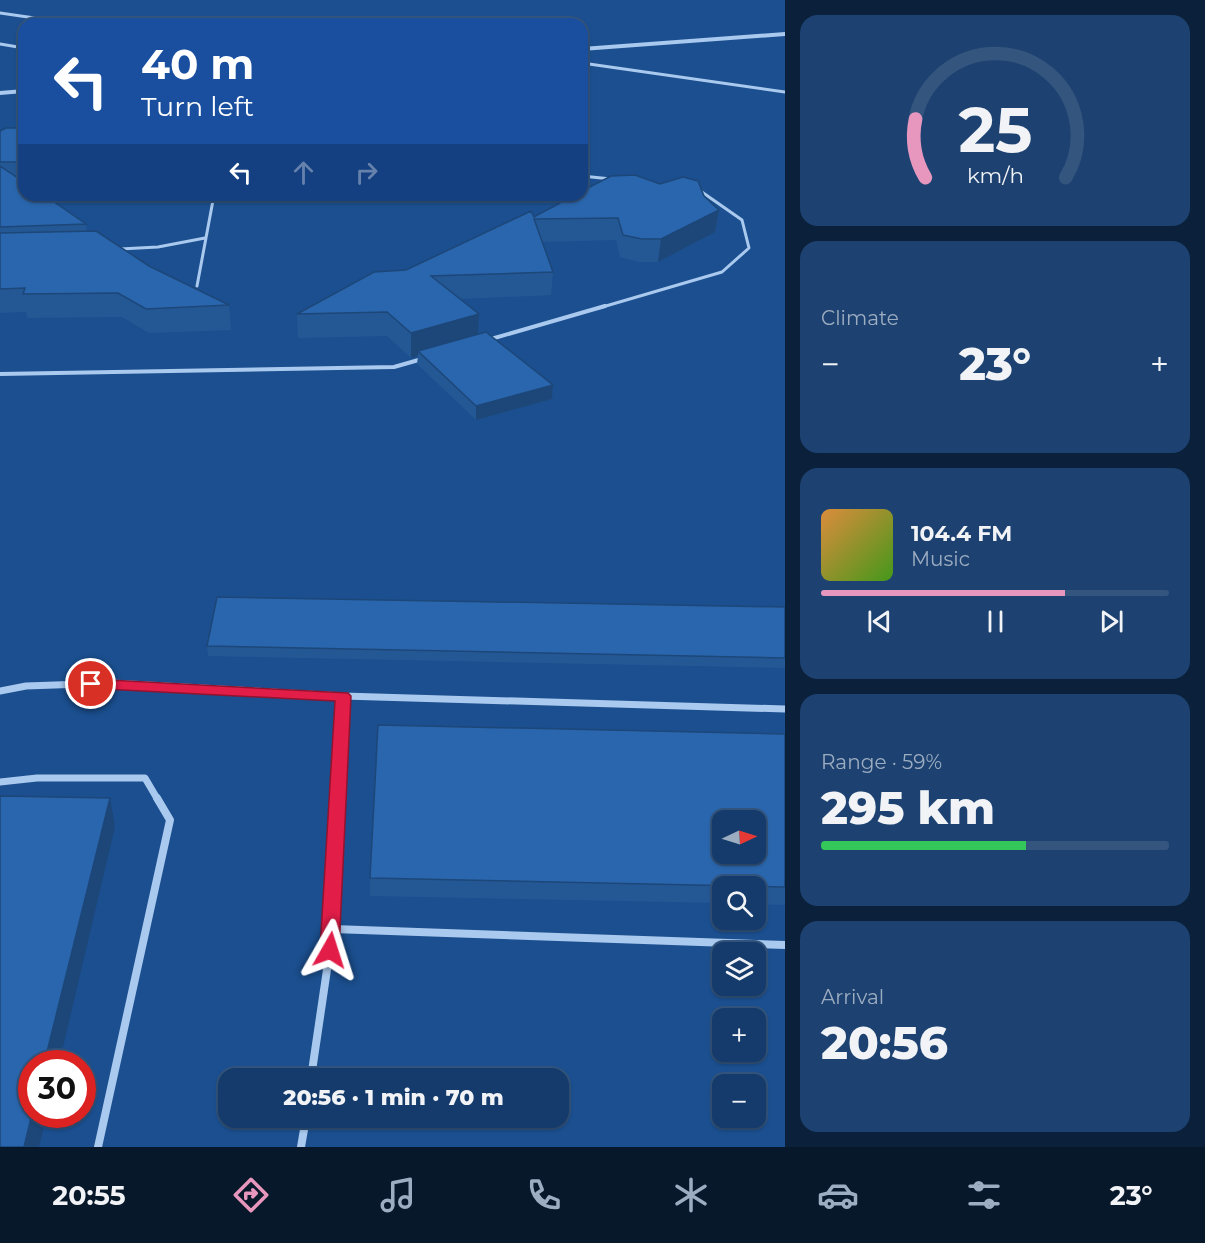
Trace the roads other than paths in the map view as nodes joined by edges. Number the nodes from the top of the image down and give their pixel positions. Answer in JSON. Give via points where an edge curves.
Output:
{"nodes":[{"id":1,"x":0,"y":13,"type":"edge"},
{"id":2,"x":35,"y":18,"type":"edge"},
{"id":3,"x":785,"y":34,"type":"edge"},
{"id":4,"x":0,"y":44,"type":"edge"},
{"id":5,"x":18,"y":47,"type":"edge"},
{"id":6,"x":588,"y":49,"type":"edge"},
{"id":7,"x":588,"y":64,"type":"edge"},
{"id":8,"x":18,"y":92,"type":"edge"},
{"id":9,"x":785,"y":92,"type":"edge"},
{"id":10,"x":0,"y":93,"type":"edge"},
{"id":11,"x":588,"y":177,"type":"edge"},
{"id":12,"x":616,"y":180,"type":"edge"},
{"id":13,"x":697,"y":189,"type":"edge"},
{"id":14,"x":213,"y":201,"type":"edge"},
{"id":15,"x":205,"y":238,"type":"junction"},
{"id":16,"x":113,"y":249,"type":"edge"},
{"id":17,"x":197,"y":286,"type":"dead end"},
{"id":18,"x":484,"y":341,"type":"edge"},
{"id":19,"x":428,"y":358,"type":"edge"},
{"id":20,"x":0,"y":374,"type":"edge"},
{"id":21,"x":0,"y":691,"type":"edge"},
{"id":22,"x":343,"y":696,"type":"junction"},
{"id":23,"x":785,"y":709,"type":"edge"},
{"id":24,"x":0,"y":782,"type":"edge"},
{"id":25,"x":333,"y":929,"type":"junction"},
{"id":26,"x":785,"y":945,"type":"edge"},
{"id":27,"x":312,"y":1068,"type":"edge"},
{"id":28,"x":304,"y":1128,"type":"edge"},
{"id":29,"x":98,"y":1147,"type":"edge"},
{"id":30,"x":301,"y":1147,"type":"edge"}],
"edges":[{"from":1,"to":2,"type":"street"},
{"from":3,"to":6,"type":"street"},
{"from":4,"to":5,"type":"street"},
{"from":7,"to":9,"type":"street"},
{"from":8,"to":10,"type":"street"},
{"from":11,"to":12,"type":"lane"},
{"from":13,"to":18,"type":"lane","via":[[742,220],[749,248],[722,272]]},
{"from":14,"to":15,"type":"lane"},
{"from":15,"to":16,"type":"lane","via":[[158,247]]},
{"from":15,"to":17,"type":"lane"},
{"from":19,"to":20,"type":"lane","via":[[394,368]]},
{"from":21,"to":22,"type":"street","via":[[26,686],[112,683]]},
{"from":22,"to":23,"type":"street"},
{"from":22,"to":25,"type":"street"},
{"from":24,"to":29,"type":"street","via":[[145,778],[170,820]]},
{"from":25,"to":26,"type":"street"},
{"from":25,"to":27,"type":"street"},
{"from":28,"to":30,"type":"street"}]}
